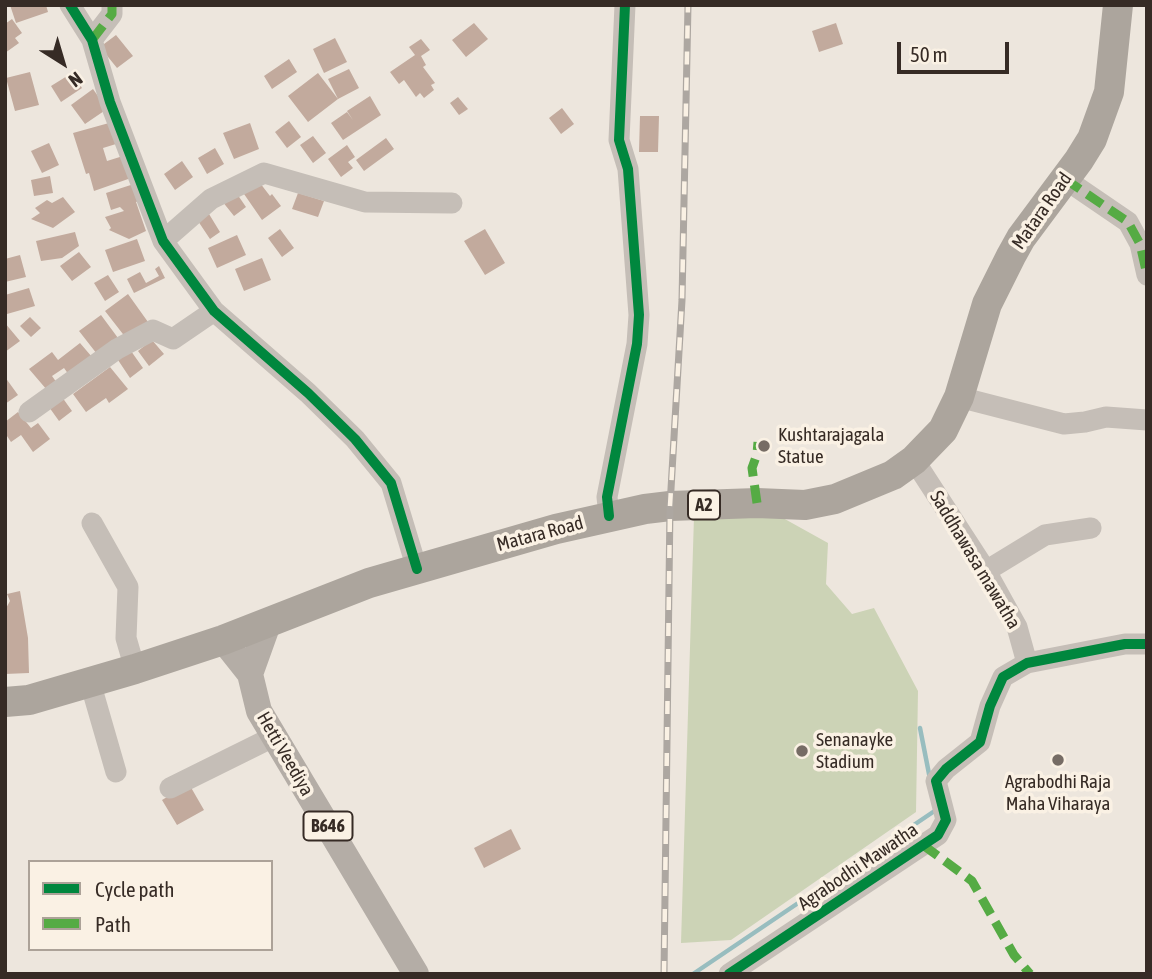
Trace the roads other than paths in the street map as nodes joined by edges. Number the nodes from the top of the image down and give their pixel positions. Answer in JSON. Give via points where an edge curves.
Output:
{"nodes":[{"id":1,"x":70,"y":5,"type":"edge"},
{"id":2,"x":111,"y":5,"type":"edge"},
{"id":3,"x":625,"y":5,"type":"edge"},
{"id":4,"x":1118,"y":5,"type":"edge"},
{"id":5,"x":92,"y":40,"type":"junction"},
{"id":6,"x":1065,"y":179,"type":"junction"},
{"id":7,"x":453,"y":203,"type":"dead end"},
{"id":8,"x":163,"y":241,"type":"junction"},
{"id":9,"x":1147,"y":275,"type":"edge"},
{"id":10,"x":214,"y":311,"type":"junction"},
{"id":11,"x":959,"y":397,"type":"junction"},
{"id":12,"x":29,"y":412,"type":"dead end"},
{"id":13,"x":1147,"y":420,"type":"edge"},
{"id":14,"x":914,"y":460,"type":"junction"},
{"id":15,"x":609,"y":516,"type":"junction"},
{"id":16,"x":92,"y":523,"type":"dead end"},
{"id":17,"x":1091,"y":528,"type":"dead end"},
{"id":18,"x":417,"y":569,"type":"junction"},
{"id":19,"x":986,"y":571,"type":"junction"},
{"id":20,"x":268,"y":621,"type":"junction"},
{"id":21,"x":223,"y":640,"type":"junction"},
{"id":22,"x":1147,"y":644,"type":"edge"},
{"id":23,"x":1027,"y":663,"type":"junction"},
{"id":24,"x":135,"y":669,"type":"junction"},
{"id":25,"x":250,"y":674,"type":"junction"},
{"id":26,"x":90,"y":682,"type":"junction"},
{"id":27,"x":5,"y":702,"type":"edge"},
{"id":28,"x":273,"y":737,"type":"junction"},
{"id":29,"x":116,"y":772,"type":"dead end"},
{"id":30,"x":170,"y":788,"type":"dead end"},
{"id":31,"x":415,"y":973,"type":"edge"},
{"id":32,"x":729,"y":974,"type":"edge"}],
"edges":[{"from":1,"to":5,"type":"street"},
{"from":2,"to":5,"type":"street","via":[[112,14]]},
{"from":3,"to":15,"type":"street","via":[[619,140],[628,169],[639,315],[607,497]]},
{"from":4,"to":6,"type":"highway","name":"Matara Road","number":"A2","via":[[1113,68],[1101,117]]},
{"from":5,"to":8,"type":"street","via":[[110,102]]},
{"from":6,"to":9,"type":"street","via":[[1128,222],[1140,244]]},
{"from":6,"to":11,"type":"highway","name":"Matara Road","number":"A2","via":[[1034,219],[987,304]]},
{"from":7,"to":8,"type":"street","via":[[365,202],[264,173],[211,199]]},
{"from":8,"to":10,"type":"street"},
{"from":10,"to":12,"type":"street","via":[[173,339],[153,330],[117,349]]},
{"from":10,"to":18,"type":"street","via":[[309,393],[391,483]]},
{"from":11,"to":13,"type":"street","via":[[1064,424],[1106,417]]},
{"from":11,"to":14,"type":"highway","name":"Matara Road","number":"A2","via":[[943,430]]},
{"from":14,"to":15,"type":"highway","name":"Matara Road","number":"A2","via":[[864,489],[815,503],[670,506]]},
{"from":14,"to":19,"type":"street","name":"Saddhawasa mawatha"},
{"from":15,"to":18,"type":"highway","name":"Matara Road","number":"A2"},
{"from":16,"to":24,"type":"street","via":[[128,587],[126,638]]},
{"from":17,"to":19,"type":"street","via":[[1045,535]]},
{"from":18,"to":20,"type":"highway","name":"Matara Road","number":"A2"},
{"from":19,"to":23,"type":"street","name":"Saddhawasa mawatha","via":[[1017,628]]},
{"from":20,"to":21,"type":"highway","name":"Matara Road","number":"A2"},
{"from":20,"to":25,"type":"main road"},
{"from":21,"to":24,"type":"highway","name":"Matara Road","number":"A2"},
{"from":21,"to":25,"type":"main road","name":"Hetti Veediya","number":"B646"},
{"from":22,"to":23,"type":"street","name":"Agrabodhi Mawatha"},
{"from":23,"to":32,"type":"street","name":"Agrabodhi Mawatha","via":[[1003,677],[980,741],[936,780],[946,820],[938,835]]},
{"from":24,"to":26,"type":"highway","name":"Matara Road","number":"A2"},
{"from":25,"to":28,"type":"main road","name":"Hetti Veediya","number":"B646","via":[[255,700]]},
{"from":26,"to":27,"type":"highway","name":"Matara Road","number":"A2"},
{"from":26,"to":29,"type":"street"},
{"from":28,"to":30,"type":"street"},
{"from":28,"to":31,"type":"main road","name":"Hetti Veediya","number":"B646"}]}
